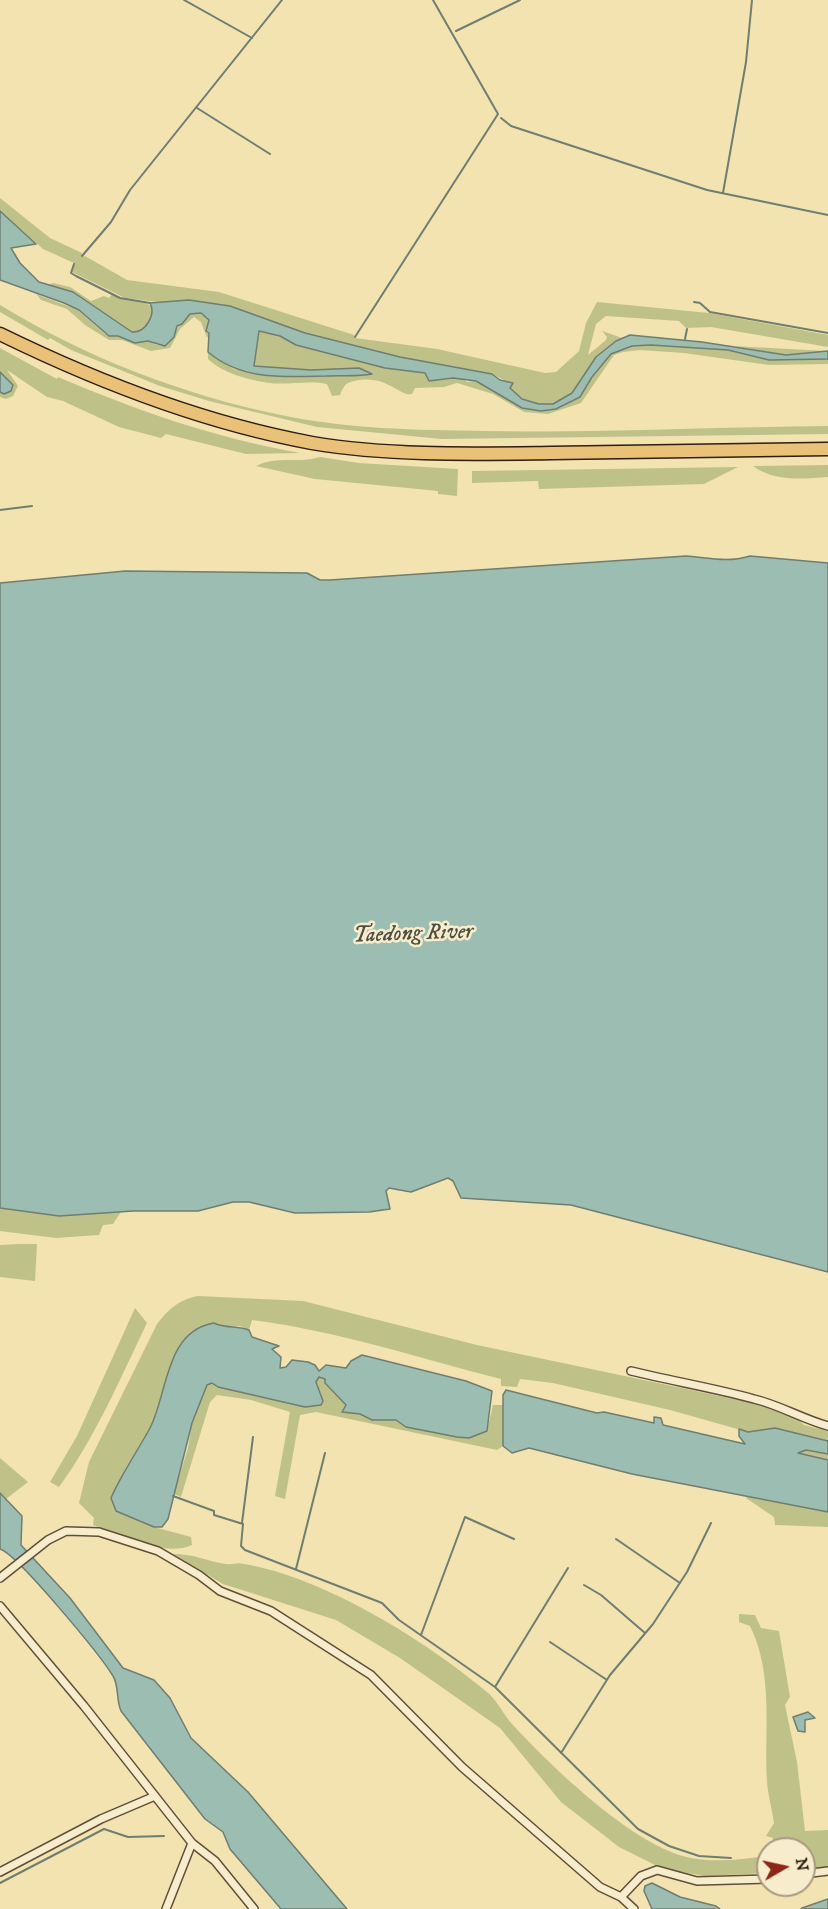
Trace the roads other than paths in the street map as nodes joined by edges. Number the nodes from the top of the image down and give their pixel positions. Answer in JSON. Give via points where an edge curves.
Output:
{"nodes":[{"id":1,"x":0,"y":334,"type":"edge"},
{"id":2,"x":828,"y":449,"type":"edge"},
{"id":3,"x":632,"y":1371,"type":"dead end"},
{"id":4,"x":828,"y":1426,"type":"edge"},
{"id":5,"x":0,"y":1578,"type":"edge"},
{"id":6,"x":0,"y":1606,"type":"edge"},
{"id":7,"x":155,"y":1796,"type":"junction"},
{"id":8,"x":192,"y":1843,"type":"junction"},
{"id":9,"x":0,"y":1872,"type":"edge"},
{"id":10,"x":756,"y":1879,"type":"edge"},
{"id":11,"x":621,"y":1897,"type":"junction"},
{"id":12,"x":166,"y":1909,"type":"edge"},
{"id":13,"x":254,"y":1909,"type":"edge"},
{"id":14,"x":634,"y":1909,"type":"edge"}],
"edges":[{"from":1,"to":2,"type":"highway","via":[[67,366],[158,400],[312,443],[462,453]]},
{"from":3,"to":4,"type":"street","via":[[754,1398]]},
{"from":5,"to":11,"type":"street","via":[[66,1531],[99,1532],[158,1551],[220,1591],[271,1611],[371,1675],[462,1767],[600,1887]]},
{"from":6,"to":7,"type":"street"},
{"from":7,"to":8,"type":"street"},
{"from":7,"to":9,"type":"street","via":[[101,1819]]},
{"from":8,"to":12,"type":"street"},
{"from":8,"to":13,"type":"street","via":[[215,1861]]},
{"from":10,"to":11,"type":"street","via":[[697,1881],[657,1870],[640,1876]]},
{"from":11,"to":14,"type":"street"}]}
